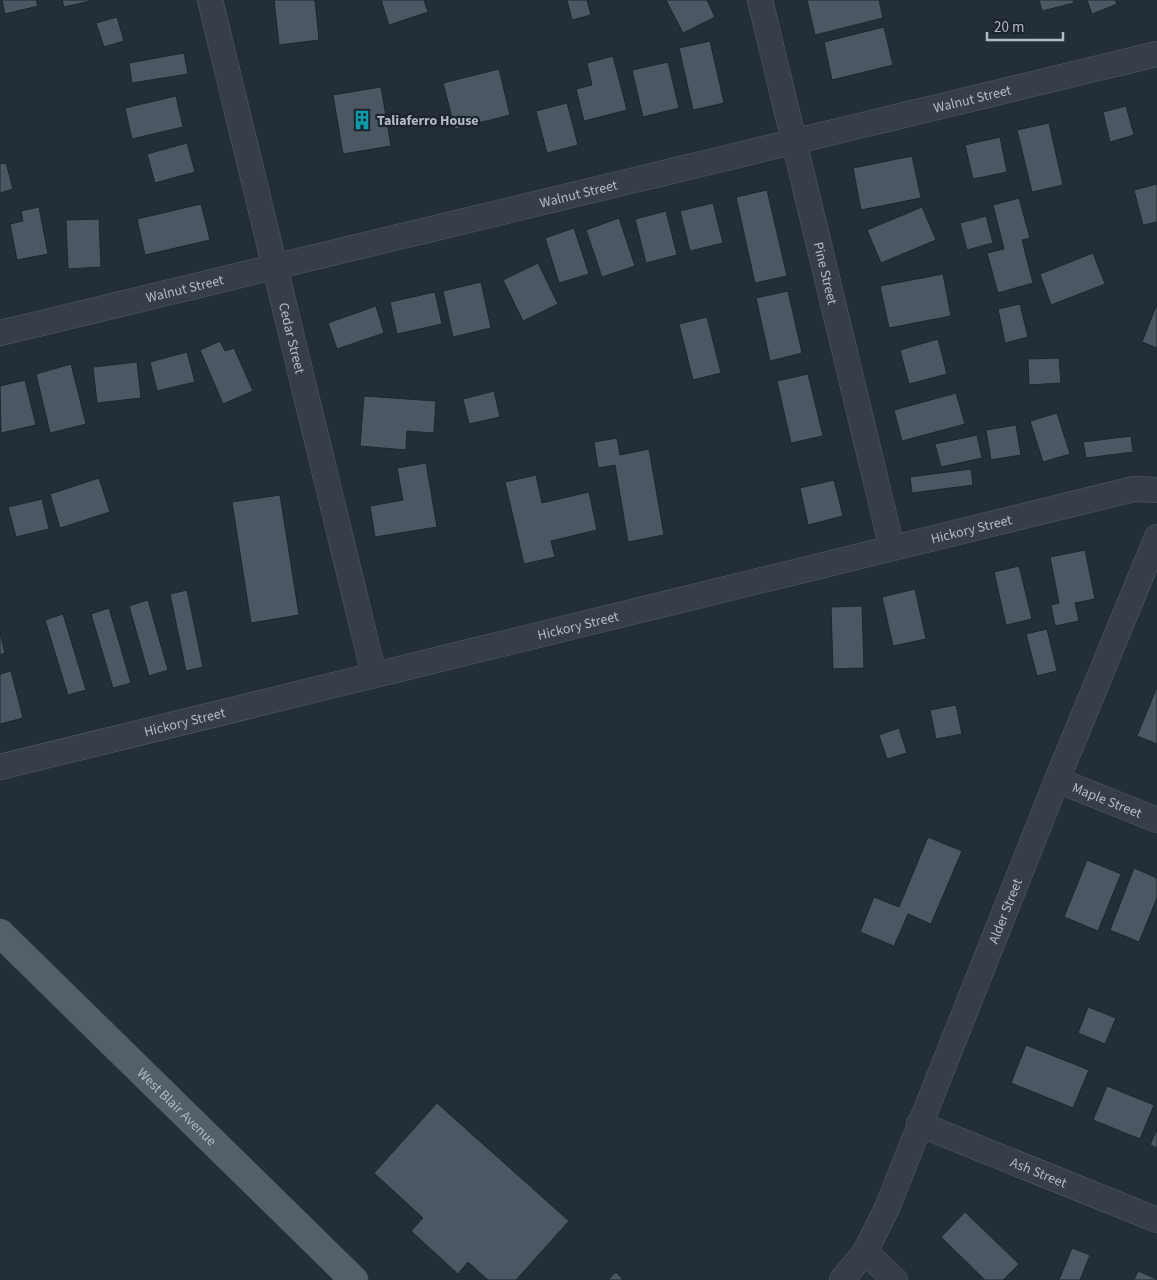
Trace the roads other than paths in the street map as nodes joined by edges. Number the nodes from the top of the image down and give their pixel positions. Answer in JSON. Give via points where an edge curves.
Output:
{"nodes":[{"id":1,"x":210,"y":0,"type":"edge"},
{"id":2,"x":760,"y":0,"type":"edge"},
{"id":3,"x":1157,"y":54,"type":"edge"},
{"id":4,"x":794,"y":142,"type":"junction"},
{"id":5,"x":273,"y":267,"type":"junction"},
{"id":6,"x":0,"y":333,"type":"edge"},
{"id":7,"x":1157,"y":490,"type":"edge"},
{"id":8,"x":1157,"y":537,"type":"edge"},
{"id":9,"x":892,"y":548,"type":"junction"},
{"id":10,"x":374,"y":675,"type":"junction"},
{"id":11,"x":0,"y":767,"type":"edge"},
{"id":12,"x":1057,"y":780,"type":"junction"},
{"id":13,"x":1157,"y":820,"type":"edge"},
{"id":14,"x":0,"y":933,"type":"edge"},
{"id":15,"x":919,"y":1124,"type":"junction"},
{"id":16,"x":1157,"y":1220,"type":"edge"},
{"id":17,"x":864,"y":1252,"type":"junction"},
{"id":18,"x":354,"y":1280,"type":"edge"},
{"id":19,"x":842,"y":1280,"type":"edge"},
{"id":20,"x":894,"y":1280,"type":"edge"}],
"edges":[{"from":1,"to":5,"type":"street","name":"Cedar Street"},
{"from":2,"to":4,"type":"street","name":"Pine Street"},
{"from":3,"to":4,"type":"street","name":"Walnut Street"},
{"from":4,"to":5,"type":"street","name":"Walnut Street"},
{"from":4,"to":9,"type":"street","name":"Pine Street"},
{"from":5,"to":6,"type":"street","name":"Walnut Street"},
{"from":5,"to":10,"type":"street","name":"Cedar Street"},
{"from":7,"to":9,"type":"street","name":"Hickory Street","via":[[1134,489]]},
{"from":8,"to":12,"type":"street","name":"Alder Street"},
{"from":9,"to":10,"type":"street","name":"Hickory Street"},
{"from":10,"to":11,"type":"street","name":"Hickory Street"},
{"from":12,"to":13,"type":"street","name":"Maple Street"},
{"from":12,"to":15,"type":"street","name":"Alder Street"},
{"from":14,"to":18,"type":"main road","name":"West Blair Avenue"},
{"from":15,"to":16,"type":"street","name":"Ash Street"},
{"from":15,"to":17,"type":"street","name":"Alder Street","via":[[887,1208]]},
{"from":17,"to":19,"type":"street","name":"Alder Street"},
{"from":17,"to":20,"type":"street"}]}
